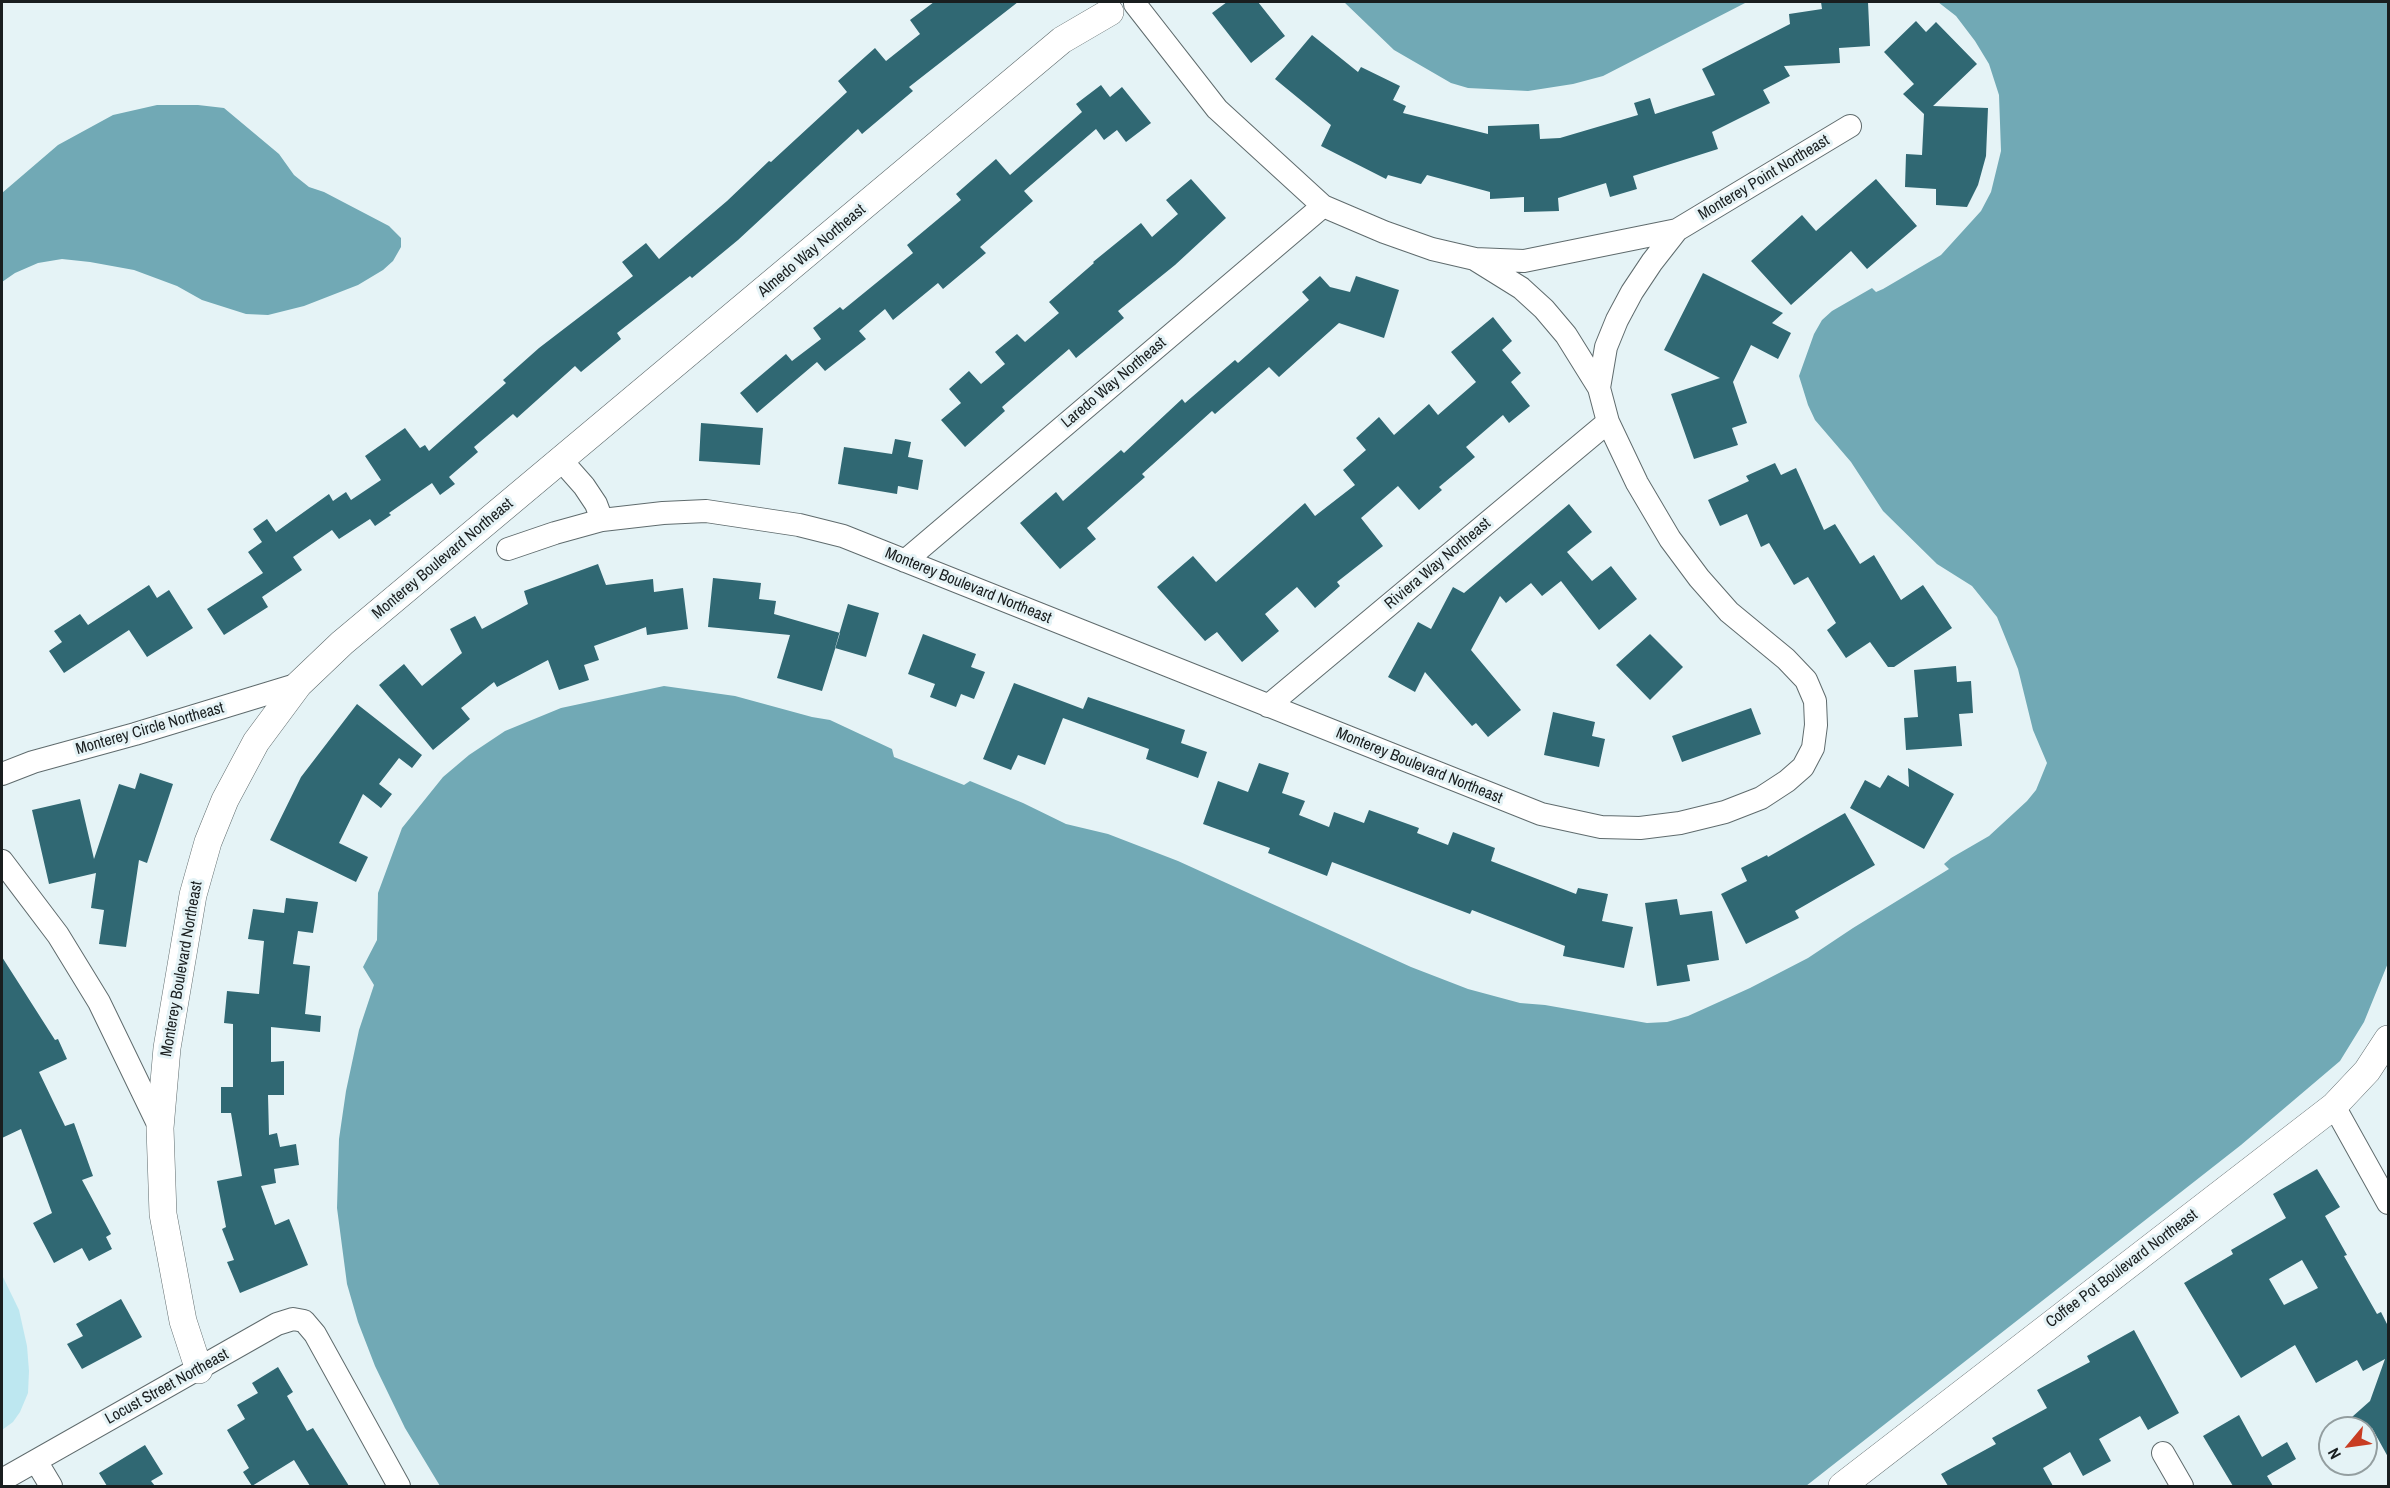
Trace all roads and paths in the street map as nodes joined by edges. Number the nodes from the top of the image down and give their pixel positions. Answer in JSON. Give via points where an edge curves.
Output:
{"nodes":[{"id":1,"x":1136,"y":3,"type":"edge"},
{"id":2,"x":1099,"y":5,"type":"edge"},
{"id":3,"x":1850,"y":126,"type":"dead end"},
{"id":4,"x":1323,"y":206,"type":"junction"},
{"id":5,"x":1677,"y":230,"type":"junction"},
{"id":6,"x":1475,"y":259,"type":"junction"},
{"id":7,"x":1599,"y":388,"type":"junction"},
{"id":8,"x":1608,"y":422,"type":"junction"},
{"id":9,"x":561,"y":460,"type":"junction"},
{"id":10,"x":602,"y":520,"type":"junction"},
{"id":11,"x":508,"y":549,"type":"dead end"},
{"id":12,"x":905,"y":561,"type":"junction"},
{"id":13,"x":299,"y":684,"type":"junction"},
{"id":14,"x":1268,"y":706,"type":"junction"},
{"id":15,"x":2,"y":774,"type":"edge"},
{"id":16,"x":2,"y":861,"type":"edge"},
{"id":17,"x":2388,"y":1039,"type":"edge"},
{"id":18,"x":2334,"y":1106,"type":"junction"},
{"id":19,"x":159,"y":1128,"type":"junction"},
{"id":20,"x":2388,"y":1203,"type":"edge"},
{"id":21,"x":199,"y":1370,"type":"junction"},
{"id":22,"x":2163,"y":1453,"type":"dead end"},
{"id":23,"x":36,"y":1461,"type":"junction"},
{"id":24,"x":2,"y":1480,"type":"edge"},
{"id":25,"x":51,"y":1486,"type":"edge"},
{"id":26,"x":399,"y":1486,"type":"edge"},
{"id":27,"x":1842,"y":1486,"type":"edge"},
{"id":28,"x":2182,"y":1486,"type":"edge"}],
"edges":[{"from":1,"to":2,"type":"street","via":[[1124,12]]},
{"from":1,"to":4,"type":"street","name":"Monterey Boulevard Northeast","via":[[1217,109]]},
{"from":2,"to":9,"type":"street","name":"Almedo Way Northeast"},
{"from":3,"to":5,"type":"street","name":"Monterey Point Northeast"},
{"from":4,"to":6,"type":"street","name":"Monterey Boulevard Northeast","via":[[1403,239]]},
{"from":4,"to":12,"type":"street","name":"Laredo Way Northeast"},
{"from":5,"to":6,"type":"street","name":"Monterey Boulevard Northeast","via":[[1524,261]]},
{"from":5,"to":7,"type":"street","name":"Monterey Boulevard Northeast","via":[[1652,262],[1617,320],[1606,347]]},
{"from":6,"to":7,"type":"street","name":"Monterey Boulevard Northeast","via":[[1521,288],[1544,309],[1566,335]]},
{"from":7,"to":8,"type":"street","name":"Monterey Boulevard Northeast"},
{"from":8,"to":14,"type":"street","name":"Riviera Way Northeast"},
{"from":8,"to":14,"type":"street","name":"Monterey Boulevard Northeast","via":[[1643,493],[1699,578],[1729,612],[1806,680],[1815,701],[1813,747],[1803,767],[1787,781],[1761,798],[1725,812],[1640,828],[1601,827],[1540,814]]},
{"from":9,"to":10,"type":"street","via":[[590,495]]},
{"from":9,"to":13,"type":"street","name":"Monterey Boulevard Northeast"},
{"from":10,"to":11,"type":"street","name":"Monterey Boulevard Northeast"},
{"from":10,"to":12,"type":"street","name":"Monterey Boulevard Northeast","via":[[706,512],[763,518],[843,536]]},
{"from":12,"to":14,"type":"street","name":"Monterey Boulevard Northeast"},
{"from":13,"to":15,"type":"street","name":"Monterey Circle Northeast"},
{"from":13,"to":19,"type":"street","name":"Monterey Boulevard Northeast","via":[[256,742],[208,842],[181,961]]},
{"from":16,"to":19,"type":"street","via":[[58,935],[99,1002]]},
{"from":17,"to":18,"type":"street","name":"Coffee Pot Boulevard Northeast","via":[[2367,1071]]},
{"from":18,"to":20,"type":"street"},
{"from":18,"to":27,"type":"street","name":"Coffee Pot Boulevard Northeast"},
{"from":19,"to":21,"type":"street","name":"Monterey Boulevard Northeast","via":[[163,1214],[183,1321]]},
{"from":21,"to":23,"type":"street","name":"Locust Street Northeast"},
{"from":21,"to":26,"type":"street","name":"Locust Street Northeast","via":[[277,1324],[293,1319],[304,1321]]},
{"from":22,"to":28,"type":"street"},
{"from":23,"to":24,"type":"street","name":"Locust Street Northeast"},
{"from":23,"to":25,"type":"street"}]}
